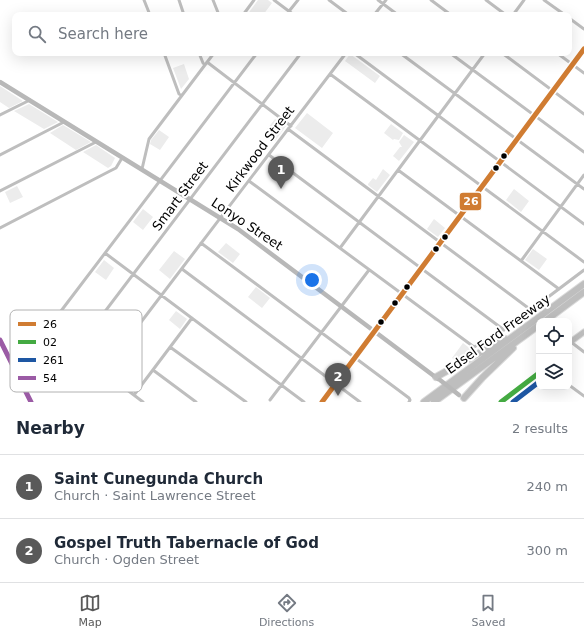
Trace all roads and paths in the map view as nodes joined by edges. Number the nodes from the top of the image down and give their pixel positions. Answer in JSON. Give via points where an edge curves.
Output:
{"nodes":[{"id":1,"x":144,"y":0,"type":"edge"},
{"id":2,"x":179,"y":0,"type":"edge"},
{"id":3,"x":213,"y":0,"type":"edge"},
{"id":4,"x":254,"y":0,"type":"edge"},
{"id":5,"x":274,"y":0,"type":"edge"},
{"id":6,"x":298,"y":0,"type":"edge"},
{"id":7,"x":329,"y":0,"type":"edge"},
{"id":8,"x":378,"y":0,"type":"edge"},
{"id":9,"x":386,"y":0,"type":"edge"},
{"id":10,"x":431,"y":0,"type":"edge"},
{"id":11,"x":486,"y":0,"type":"edge"},
{"id":12,"x":524,"y":0,"type":"edge"},
{"id":13,"x":544,"y":0,"type":"edge"},
{"id":14,"x":383,"y":4,"type":"junction"},
{"id":15,"x":289,"y":11,"type":"joint"},
{"id":16,"x":149,"y":12,"type":"edge"},
{"id":17,"x":183,"y":12,"type":"edge"},
{"id":18,"x":218,"y":12,"type":"edge"},
{"id":19,"x":245,"y":12,"type":"edge"},
{"id":20,"x":345,"y":12,"type":"edge"},
{"id":21,"x":376,"y":12,"type":"edge"},
{"id":22,"x":394,"y":12,"type":"edge"},
{"id":23,"x":447,"y":12,"type":"edge"},
{"id":24,"x":502,"y":12,"type":"edge"},
{"id":25,"x":515,"y":12,"type":"edge"},
{"id":26,"x":561,"y":12,"type":"edge"},
{"id":27,"x":572,"y":20,"type":"edge"},
{"id":28,"x":584,"y":29,"type":"edge"},
{"id":29,"x":584,"y":49,"type":"edge"},
{"id":30,"x":165,"y":56,"type":"edge"},
{"id":31,"x":200,"y":56,"type":"edge"},
{"id":32,"x":212,"y":56,"type":"edge"},
{"id":33,"x":255,"y":56,"type":"edge"},
{"id":34,"x":299,"y":56,"type":"edge"},
{"id":35,"x":343,"y":56,"type":"edge"},
{"id":36,"x":358,"y":56,"type":"edge"},
{"id":37,"x":404,"y":56,"type":"edge"},
{"id":38,"x":454,"y":56,"type":"edge"},
{"id":39,"x":483,"y":56,"type":"edge"},
{"id":40,"x":506,"y":56,"type":"edge"},
{"id":41,"x":561,"y":56,"type":"edge"},
{"id":42,"x":206,"y":63,"type":"junction"},
{"id":43,"x":572,"y":64,"type":"junction"},
{"id":44,"x":472,"y":70,"type":"junction"},
{"id":45,"x":584,"y":73,"type":"edge"},
{"id":46,"x":330,"y":74,"type":"junction"},
{"id":47,"x":0,"y":82,"type":"edge"},
{"id":48,"x":234,"y":83,"type":"junction"},
{"id":49,"x":553,"y":91,"type":"junction"},
{"id":50,"x":455,"y":94,"type":"junction"},
{"id":51,"x":181,"y":95,"type":"junction"},
{"id":52,"x":30,"y":100,"type":"junction"},
{"id":53,"x":262,"y":104,"type":"junction"},
{"id":54,"x":584,"y":108,"type":"edge"},
{"id":55,"x":583,"y":113,"type":"edge"},
{"id":56,"x":0,"y":115,"type":"edge"},
{"id":57,"x":438,"y":116,"type":"junction"},
{"id":58,"x":534,"y":116,"type":"junction"},
{"id":59,"x":64,"y":122,"type":"junction"},
{"id":60,"x":291,"y":126,"type":"junction"},
{"id":61,"x":288,"y":129,"type":"junction"},
{"id":62,"x":517,"y":140,"type":"junction"},
{"id":63,"x":420,"y":141,"type":"junction"},
{"id":64,"x":96,"y":142,"type":"junction"},
{"id":65,"x":584,"y":152,"type":"edge"},
{"id":66,"x":0,"y":155,"type":"edge"},
{"id":67,"x":268,"y":155,"type":"junction"},
{"id":68,"x":122,"y":158,"type":"junction"},
{"id":69,"x":500,"y":162,"type":"junction"},
{"id":70,"x":142,"y":169,"type":"junction"},
{"id":71,"x":398,"y":170,"type":"junction"},
{"id":72,"x":584,"y":175,"type":"edge"},
{"id":73,"x":161,"y":179,"type":"junction"},
{"id":74,"x":249,"y":181,"type":"junction"},
{"id":75,"x":577,"y":184,"type":"junction"},
{"id":76,"x":482,"y":187,"type":"junction"},
{"id":77,"x":584,"y":189,"type":"edge"},
{"id":78,"x":0,"y":191,"type":"edge"},
{"id":79,"x":378,"y":197,"type":"junction"},
{"id":80,"x":191,"y":198,"type":"junction"},
{"id":81,"x":561,"y":206,"type":"junction"},
{"id":82,"x":460,"y":216,"type":"junction"},
{"id":83,"x":220,"y":218,"type":"junction"},
{"id":84,"x":359,"y":223,"type":"junction"},
{"id":85,"x":584,"y":224,"type":"edge"},
{"id":86,"x":0,"y":228,"type":"edge"},
{"id":87,"x":542,"y":232,"type":"junction"},
{"id":88,"x":440,"y":243,"type":"junction"},
{"id":89,"x":201,"y":244,"type":"junction"},
{"id":90,"x":340,"y":248,"type":"junction"},
{"id":91,"x":105,"y":253,"type":"junction"},
{"id":92,"x":521,"y":261,"type":"junction"},
{"id":93,"x":584,"y":262,"type":"edge"},
{"id":94,"x":182,"y":269,"type":"junction"},
{"id":95,"x":421,"y":269,"type":"junction"},
{"id":96,"x":369,"y":270,"type":"junction"},
{"id":97,"x":584,"y":270,"type":"edge"},
{"id":98,"x":133,"y":274,"type":"junction"},
{"id":99,"x":584,"y":284,"type":"edge"},
{"id":100,"x":560,"y":289,"type":"junction"},
{"id":101,"x":584,"y":292,"type":"edge"},
{"id":102,"x":402,"y":294,"type":"junction"},
{"id":103,"x":162,"y":296,"type":"junction"},
{"id":104,"x":342,"y":306,"type":"junction"},
{"id":105,"x":62,"y":310,"type":"edge"},
{"id":106,"x":106,"y":310,"type":"edge"},
{"id":107,"x":530,"y":310,"type":"junction"},
{"id":108,"x":192,"y":318,"type":"junction"},
{"id":109,"x":549,"y":318,"type":"edge"},
{"id":110,"x":142,"y":322,"type":"edge"},
{"id":111,"x":536,"y":327,"type":"edge"},
{"id":112,"x":536,"y":328,"type":"edge"},
{"id":113,"x":504,"y":330,"type":"junction"},
{"id":114,"x":375,"y":331,"type":"junction"},
{"id":115,"x":584,"y":332,"type":"edge"},
{"id":116,"x":322,"y":333,"type":"junction"},
{"id":117,"x":518,"y":334,"type":"junction"},
{"id":118,"x":0,"y":340,"type":"edge"},
{"id":119,"x":572,"y":341,"type":"edge"},
{"id":120,"x":572,"y":343,"type":"edge"},
{"id":121,"x":170,"y":347,"type":"junction"},
{"id":122,"x":584,"y":352,"type":"edge"},
{"id":123,"x":355,"y":358,"type":"junction"},
{"id":124,"x":302,"y":359,"type":"junction"},
{"id":125,"x":10,"y":360,"type":"edge"},
{"id":126,"x":153,"y":370,"type":"junction"},
{"id":127,"x":536,"y":375,"type":"edge"},
{"id":128,"x":438,"y":379,"type":"junction"},
{"id":129,"x":142,"y":384,"type":"edge"},
{"id":130,"x":336,"y":384,"type":"junction"},
{"id":131,"x":282,"y":385,"type":"junction"},
{"id":132,"x":572,"y":387,"type":"edge"},
{"id":133,"x":26,"y":392,"type":"edge"},
{"id":134,"x":130,"y":392,"type":"edge"},
{"id":135,"x":136,"y":392,"type":"edge"},
{"id":136,"x":134,"y":395,"type":"junction"},
{"id":137,"x":584,"y":396,"type":"edge"},
{"id":138,"x":464,"y":398,"type":"edge"},
{"id":139,"x":270,"y":400,"type":"dead end"},
{"id":140,"x":410,"y":401,"type":"edge"},
{"id":141,"x":31,"y":402,"type":"edge"},
{"id":142,"x":143,"y":402,"type":"edge"},
{"id":143,"x":196,"y":402,"type":"edge"},
{"id":144,"x":246,"y":402,"type":"edge"},
{"id":145,"x":304,"y":402,"type":"edge"},
{"id":146,"x":322,"y":402,"type":"edge"},
{"id":147,"x":360,"y":402,"type":"edge"},
{"id":148,"x":424,"y":402,"type":"edge"},
{"id":149,"x":434,"y":402,"type":"edge"},
{"id":150,"x":501,"y":402,"type":"edge"}],
"edges":[{"from":1,"to":16,"type":"street"},
{"from":2,"to":17,"type":"street"},
{"from":3,"to":18,"type":"street"},
{"from":4,"to":19,"type":"street"},
{"from":5,"to":15,"type":"street"},
{"from":6,"to":15,"type":"street"},
{"from":7,"to":20,"type":"street"},
{"from":8,"to":14,"type":"street"},
{"from":9,"to":14,"type":"street"},
{"from":10,"to":23,"type":"street"},
{"from":11,"to":24,"type":"street"},
{"from":12,"to":25,"type":"street"},
{"from":13,"to":26,"type":"street"},
{"from":14,"to":21,"type":"street"},
{"from":14,"to":22,"type":"street"},
{"from":27,"to":28,"type":"street"},
{"from":29,"to":43,"type":"street"},
{"from":30,"to":51,"type":"street"},
{"from":31,"to":42,"type":"street","via":[[203,63]]},
{"from":32,"to":42,"type":"street"},
{"from":33,"to":48,"type":"street"},
{"from":34,"to":53,"type":"street","name":"Smart Street"},
{"from":35,"to":46,"type":"street","name":"Kirkwood Street"},
{"from":36,"to":57,"type":"street"},
{"from":37,"to":50,"type":"street"},
{"from":38,"to":44,"type":"street"},
{"from":39,"to":44,"type":"street"},
{"from":40,"to":49,"type":"street"},
{"from":41,"to":43,"type":"street"},
{"from":42,"to":48,"type":"street"},
{"from":42,"to":51,"type":"street"},
{"from":43,"to":45,"type":"street"},
{"from":43,"to":49,"type":"street"},
{"from":44,"to":50,"type":"street"},
{"from":44,"to":58,"type":"street"},
{"from":46,"to":60,"type":"street","name":"Kirkwood Street"},
{"from":46,"to":63,"type":"street"},
{"from":47,"to":52,"type":"street","name":"Lonyo Street"},
{"from":48,"to":53,"type":"street"},
{"from":48,"to":73,"type":"street"},
{"from":49,"to":55,"type":"street"},
{"from":49,"to":58,"type":"street"},
{"from":50,"to":57,"type":"street"},
{"from":50,"to":62,"type":"street"},
{"from":51,"to":70,"type":"street","via":[[148,140]]},
{"from":52,"to":56,"type":"street"},
{"from":52,"to":59,"type":"street","name":"Lonyo Street"},
{"from":53,"to":60,"type":"street"},
{"from":53,"to":80,"type":"street","name":"Smart Street"},
{"from":54,"to":55,"type":"street"},
{"from":57,"to":63,"type":"street"},
{"from":57,"to":69,"type":"street"},
{"from":58,"to":62,"type":"street"},
{"from":58,"to":65,"type":"street"},
{"from":59,"to":64,"type":"street","name":"Lonyo Street"},
{"from":59,"to":66,"type":"street"},
{"from":60,"to":61,"type":"street","name":"Kirkwood Street"},
{"from":61,"to":67,"type":"street","name":"Kirkwood Street"},
{"from":61,"to":79,"type":"street"},
{"from":62,"to":69,"type":"street"},
{"from":62,"to":75,"type":"street"},
{"from":63,"to":71,"type":"street"},
{"from":63,"to":76,"type":"street"},
{"from":64,"to":68,"type":"street","name":"Lonyo Street"},
{"from":64,"to":78,"type":"street"},
{"from":67,"to":74,"type":"street","name":"Kirkwood Street"},
{"from":67,"to":84,"type":"street"},
{"from":68,"to":70,"type":"street","name":"Lonyo Street"},
{"from":68,"to":86,"type":"street","via":[[116,168]]},
{"from":69,"to":76,"type":"street"},
{"from":69,"to":81,"type":"street"},
{"from":70,"to":73,"type":"street","name":"Lonyo Street"},
{"from":71,"to":79,"type":"street"},
{"from":71,"to":82,"type":"street"},
{"from":72,"to":75,"type":"street"},
{"from":73,"to":80,"type":"street","name":"Lonyo Street"},
{"from":73,"to":91,"type":"street"},
{"from":74,"to":83,"type":"street","name":"Kirkwood Street"},
{"from":74,"to":90,"type":"street"},
{"from":75,"to":77,"type":"street"},
{"from":75,"to":81,"type":"street"},
{"from":76,"to":82,"type":"street"},
{"from":76,"to":87,"type":"street"},
{"from":79,"to":84,"type":"street"},
{"from":79,"to":88,"type":"street"},
{"from":80,"to":83,"type":"street","name":"Lonyo Street"},
{"from":80,"to":98,"type":"street","name":"Smart Street"},
{"from":81,"to":85,"type":"street"},
{"from":81,"to":87,"type":"street"},
{"from":82,"to":88,"type":"street"},
{"from":82,"to":92,"type":"street"},
{"from":83,"to":89,"type":"street","name":"Kirkwood Street"},
{"from":83,"to":104,"type":"street","name":"Lonyo Street"},
{"from":84,"to":90,"type":"street"},
{"from":84,"to":95,"type":"street"},
{"from":87,"to":92,"type":"street"},
{"from":87,"to":93,"type":"street"},
{"from":88,"to":95,"type":"street"},
{"from":88,"to":107,"type":"street"},
{"from":89,"to":94,"type":"street","name":"Kirkwood Street"},
{"from":89,"to":116,"type":"street"},
{"from":90,"to":96,"type":"street"},
{"from":91,"to":98,"type":"street"},
{"from":91,"to":105,"type":"street"},
{"from":92,"to":100,"type":"street"},
{"from":94,"to":103,"type":"street","name":"Kirkwood Street"},
{"from":94,"to":124,"type":"street"},
{"from":95,"to":102,"type":"street"},
{"from":95,"to":113,"type":"street"},
{"from":96,"to":102,"type":"street"},
{"from":96,"to":104,"type":"street"},
{"from":97,"to":100,"type":"street"},
{"from":98,"to":103,"type":"street"},
{"from":98,"to":106,"type":"street","name":"Smart Street"},
{"from":99,"to":117,"type":"highway","name":"Edsel Ford Freeway"},
{"from":100,"to":107,"type":"street"},
{"from":101,"to":109,"type":"highway","name":"Edsel Ford Freeway"},
{"from":102,"to":113,"type":"street","via":[[474,347]]},
{"from":102,"to":114,"type":"street"},
{"from":103,"to":108,"type":"street"},
{"from":103,"to":110,"type":"street","name":"Kirkwood Street"},
{"from":104,"to":114,"type":"street","name":"Lonyo Street"},
{"from":104,"to":116,"type":"street"},
{"from":107,"to":113,"type":"street"},
{"from":108,"to":121,"type":"street"},
{"from":108,"to":131,"type":"street"},
{"from":111,"to":149,"type":"highway","name":"Edsel Ford Freeway"},
{"from":112,"to":138,"type":"highway"},
{"from":114,"to":123,"type":"street"},
{"from":114,"to":128,"type":"street","name":"Lonyo Street"},
{"from":115,"to":119,"type":"main road"},
{"from":116,"to":123,"type":"street"},
{"from":116,"to":124,"type":"street"},
{"from":117,"to":128,"type":"highway","via":[[505,338]]},
{"from":117,"to":148,"type":"highway","name":"Edsel Ford Freeway"},
{"from":118,"to":125,"type":"street"},
{"from":120,"to":122,"type":"street"},
{"from":121,"to":126,"type":"street"},
{"from":121,"to":144,"type":"street"},
{"from":123,"to":130,"type":"street"},
{"from":123,"to":140,"type":"street"},
{"from":124,"to":130,"type":"street"},
{"from":124,"to":131,"type":"street"},
{"from":126,"to":129,"type":"street"},
{"from":126,"to":143,"type":"street"},
{"from":127,"to":150,"type":"main road"},
{"from":128,"to":138,"type":"street","name":"Lonyo Street","bridge":true},
{"from":130,"to":146,"type":"street"},
{"from":130,"to":147,"type":"street"},
{"from":131,"to":139,"type":"street"},
{"from":131,"to":145,"type":"street"},
{"from":132,"to":137,"type":"street"},
{"from":133,"to":141,"type":"street"},
{"from":134,"to":136,"type":"street"},
{"from":135,"to":136,"type":"street"},
{"from":136,"to":142,"type":"street"}]}
